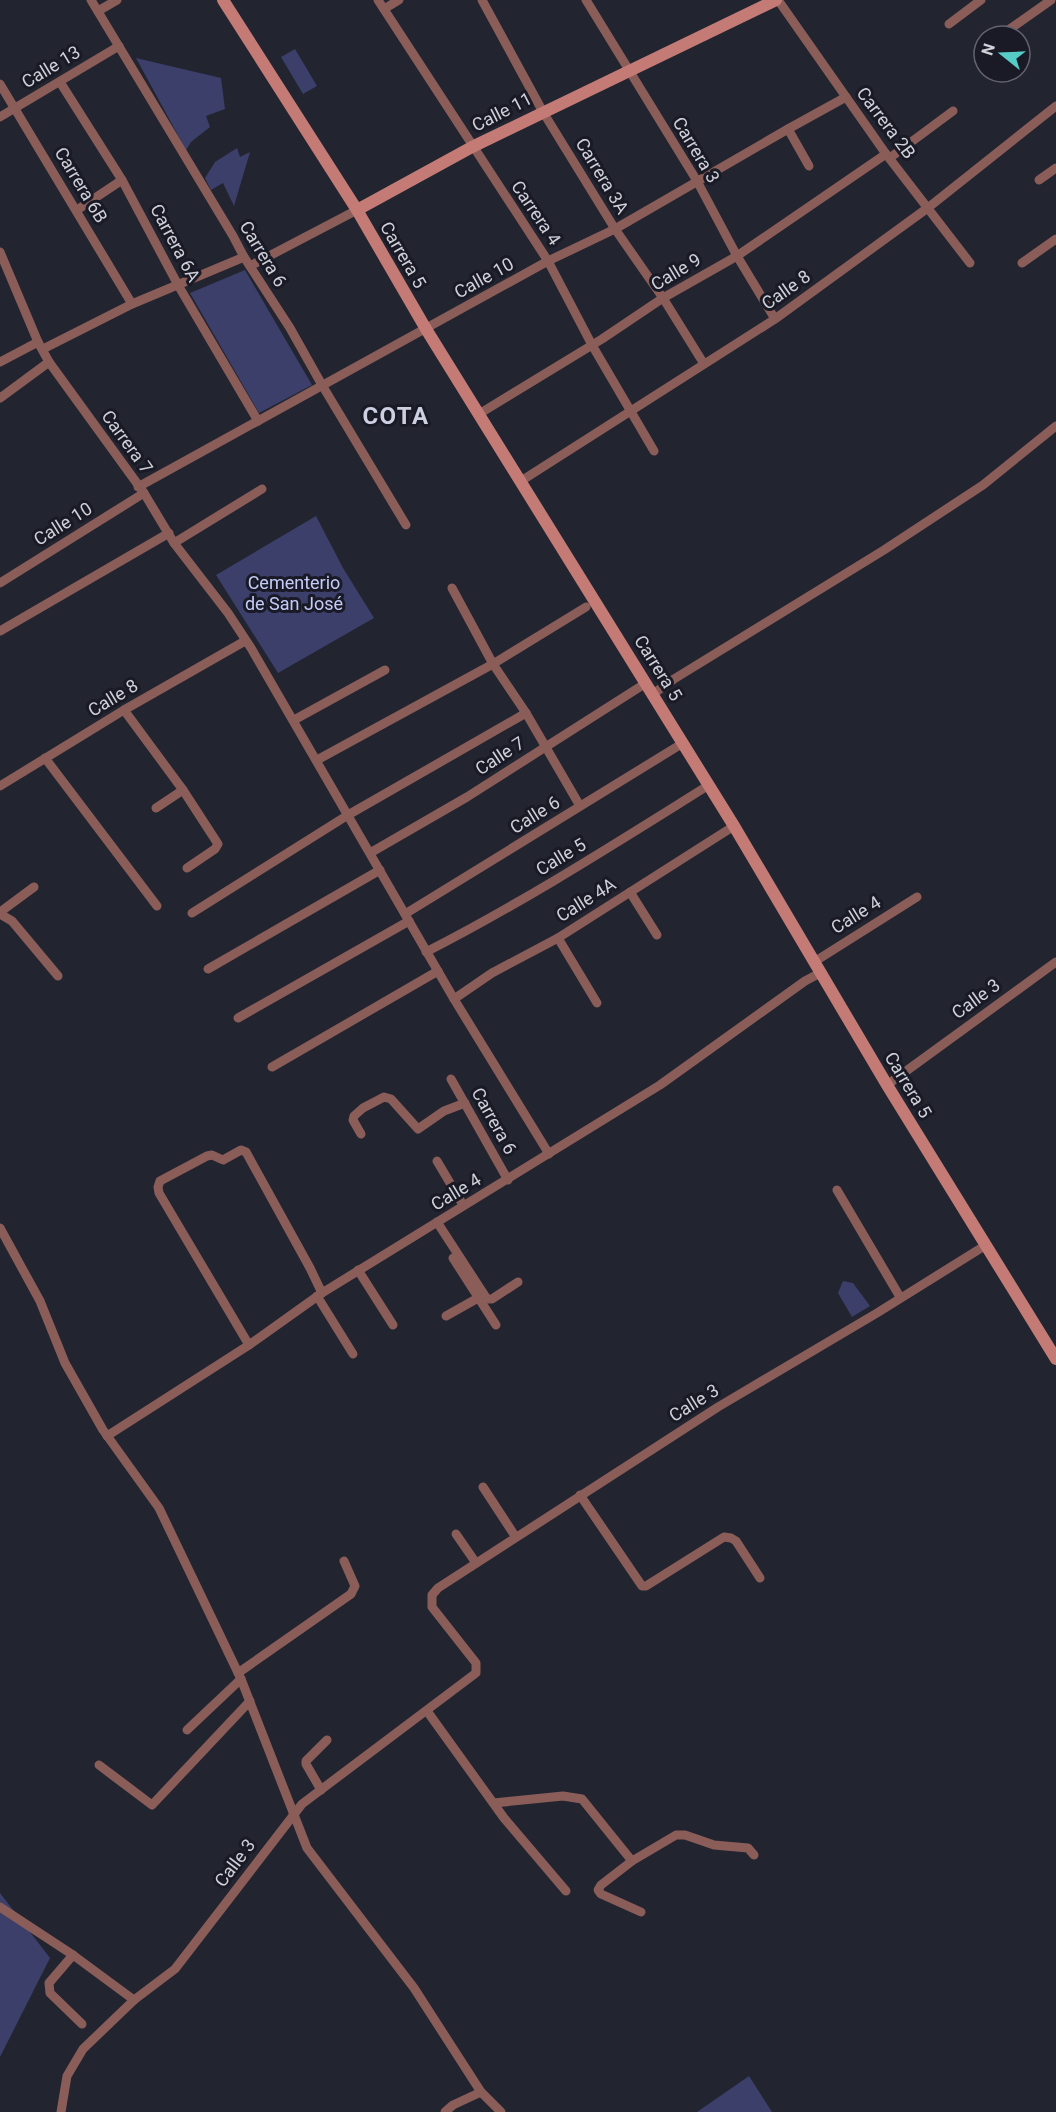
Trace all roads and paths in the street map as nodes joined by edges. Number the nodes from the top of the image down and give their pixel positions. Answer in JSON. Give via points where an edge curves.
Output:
{"nodes":[{"id":1,"x":91,"y":0,"type":"edge"},
{"id":2,"x":117,"y":0,"type":"edge"},
{"id":3,"x":223,"y":0,"type":"edge"},
{"id":4,"x":378,"y":0,"type":"edge"},
{"id":5,"x":399,"y":0,"type":"edge"},
{"id":6,"x":482,"y":0,"type":"edge"},
{"id":7,"x":586,"y":0,"type":"edge"},
{"id":8,"x":980,"y":0,"type":"edge"},
{"id":9,"x":1051,"y":0,"type":"edge"},
{"id":10,"x":771,"y":1,"type":"edge"},
{"id":11,"x":384,"y":9,"type":"junction"},
{"id":12,"x":98,"y":11,"type":"junction"},
{"id":13,"x":949,"y":24,"type":"dead end"},
{"id":14,"x":1017,"y":24,"type":"edge"},
{"id":15,"x":119,"y":46,"type":"junction"},
{"id":16,"x":628,"y":71,"type":"junction"},
{"id":17,"x":60,"y":82,"type":"junction"},
{"id":18,"x":0,"y":84,"type":"edge"},
{"id":19,"x":846,"y":98,"type":"junction"},
{"id":20,"x":1056,"y":106,"type":"edge"},
{"id":21,"x":15,"y":108,"type":"junction"},
{"id":22,"x":953,"y":111,"type":"dead end"},
{"id":23,"x":543,"y":112,"type":"junction"},
{"id":24,"x":0,"y":117,"type":"edge"},
{"id":25,"x":788,"y":129,"type":"junction"},
{"id":26,"x":472,"y":147,"type":"junction"},
{"id":27,"x":889,"y":156,"type":"junction"},
{"id":28,"x":808,"y":166,"type":"dead end"},
{"id":29,"x":1056,"y":168,"type":"edge"},
{"id":30,"x":122,"y":180,"type":"junction"},
{"id":31,"x":1039,"y":180,"type":"dead end"},
{"id":32,"x":697,"y":182,"type":"junction"},
{"id":33,"x":929,"y":207,"type":"junction"},
{"id":34,"x":77,"y":210,"type":"junction"},
{"id":35,"x":357,"y":210,"type":"junction"},
{"id":36,"x":615,"y":229,"type":"junction"},
{"id":37,"x":1056,"y":239,"type":"edge"},
{"id":38,"x":0,"y":252,"type":"edge"},
{"id":39,"x":737,"y":256,"type":"junction"},
{"id":40,"x":244,"y":257,"type":"junction"},
{"id":41,"x":548,"y":261,"type":"junction"},
{"id":42,"x":970,"y":263,"type":"dead end"},
{"id":43,"x":1022,"y":263,"type":"dead end"},
{"id":44,"x":250,"y":266,"type":"junction"},
{"id":45,"x":178,"y":285,"type":"junction"},
{"id":46,"x":663,"y":298,"type":"junction"},
{"id":47,"x":132,"y":304,"type":"junction"},
{"id":48,"x":775,"y":319,"type":"junction"},
{"id":49,"x":426,"y":329,"type":"junction"},
{"id":50,"x":40,"y":345,"type":"junction"},
{"id":51,"x":591,"y":345,"type":"junction"},
{"id":52,"x":0,"y":362,"type":"edge"},
{"id":53,"x":49,"y":362,"type":"junction"},
{"id":54,"x":704,"y":364,"type":"junction"},
{"id":55,"x":322,"y":385,"type":"junction"},
{"id":56,"x":0,"y":399,"type":"edge"},
{"id":57,"x":629,"y":411,"type":"junction"},
{"id":58,"x":479,"y":414,"type":"junction"},
{"id":59,"x":258,"y":421,"type":"junction"},
{"id":60,"x":1056,"y":426,"type":"edge"},
{"id":61,"x":654,"y":451,"type":"dead end"},
{"id":62,"x":521,"y":481,"type":"junction"},
{"id":63,"x":262,"y":489,"type":"dead end"},
{"id":64,"x":141,"y":490,"type":"junction"},
{"id":65,"x":406,"y":525,"type":"dead end"},
{"id":66,"x":169,"y":533,"type":"junction"},
{"id":67,"x":174,"y":543,"type":"junction"},
{"id":68,"x":0,"y":583,"type":"edge"},
{"id":69,"x":452,"y":588,"type":"dead end"},
{"id":70,"x":586,"y":607,"type":"dead end"},
{"id":71,"x":0,"y":631,"type":"edge"},
{"id":72,"x":245,"y":641,"type":"junction"},
{"id":73,"x":493,"y":664,"type":"junction"},
{"id":74,"x":385,"y":670,"type":"dead end"},
{"id":75,"x":646,"y":683,"type":"junction"},
{"id":76,"x":653,"y":694,"type":"junction"},
{"id":77,"x":124,"y":711,"type":"junction"},
{"id":78,"x":526,"y":712,"type":"junction"},
{"id":79,"x":294,"y":720,"type":"junction"},
{"id":80,"x":683,"y":743,"type":"junction"},
{"id":81,"x":544,"y":747,"type":"junction"},
{"id":82,"x":45,"y":758,"type":"junction"},
{"id":83,"x":317,"y":760,"type":"junction"},
{"id":84,"x":709,"y":785,"type":"junction"},
{"id":85,"x":0,"y":786,"type":"edge"},
{"id":86,"x":183,"y":790,"type":"junction"},
{"id":87,"x":580,"y":806,"type":"junction"},
{"id":88,"x":156,"y":808,"type":"dead end"},
{"id":89,"x":348,"y":814,"type":"junction"},
{"id":90,"x":734,"y":826,"type":"junction"},
{"id":91,"x":370,"y":853,"type":"junction"},
{"id":92,"x":187,"y":868,"type":"dead end"},
{"id":93,"x":380,"y":870,"type":"junction"},
{"id":94,"x":34,"y":888,"type":"dead end"},
{"id":95,"x":630,"y":892,"type":"junction"},
{"id":96,"x":917,"y":897,"type":"dead end"},
{"id":97,"x":157,"y":906,"type":"dead end"},
{"id":98,"x":0,"y":913,"type":"edge"},
{"id":99,"x":192,"y":913,"type":"dead end"},
{"id":100,"x":407,"y":917,"type":"junction"},
{"id":101,"x":657,"y":935,"type":"dead end"},
{"id":102,"x":558,"y":938,"type":"junction"},
{"id":103,"x":426,"y":952,"type":"junction"},
{"id":104,"x":1056,"y":962,"type":"edge"},
{"id":105,"x":817,"y":967,"type":"junction"},
{"id":106,"x":208,"y":969,"type":"dead end"},
{"id":107,"x":438,"y":971,"type":"junction"},
{"id":108,"x":58,"y":976,"type":"dead end"},
{"id":109,"x":454,"y":999,"type":"junction"},
{"id":110,"x":597,"y":1003,"type":"dead end"},
{"id":111,"x":238,"y":1018,"type":"dead end"},
{"id":112,"x":272,"y":1067,"type":"dead end"},
{"id":113,"x":451,"y":1079,"type":"dead end"},
{"id":114,"x":886,"y":1085,"type":"junction"},
{"id":115,"x":465,"y":1103,"type":"junction"},
{"id":116,"x":361,"y":1134,"type":"dead end"},
{"id":117,"x":549,"y":1154,"type":"junction"},
{"id":118,"x":437,"y":1161,"type":"dead end"},
{"id":119,"x":508,"y":1180,"type":"junction"},
{"id":120,"x":837,"y":1190,"type":"dead end"},
{"id":121,"x":463,"y":1205,"type":"junction"},
{"id":122,"x":435,"y":1224,"type":"junction"},
{"id":123,"x":0,"y":1228,"type":"edge"},
{"id":124,"x":986,"y":1245,"type":"junction"},
{"id":125,"x":358,"y":1270,"type":"junction"},
{"id":126,"x":518,"y":1282,"type":"dead end"},
{"id":127,"x":320,"y":1295,"type":"junction"},
{"id":128,"x":900,"y":1297,"type":"junction"},
{"id":129,"x":478,"y":1298,"type":"junction"},
{"id":130,"x":446,"y":1316,"type":"dead end"},
{"id":131,"x":496,"y":1324,"type":"dead end"},
{"id":132,"x":393,"y":1325,"type":"dead end"},
{"id":133,"x":249,"y":1346,"type":"junction"},
{"id":134,"x":353,"y":1354,"type":"dead end"},
{"id":135,"x":1056,"y":1359,"type":"edge"},
{"id":136,"x":107,"y":1436,"type":"junction"},
{"id":137,"x":483,"y":1487,"type":"dead end"},
{"id":138,"x":580,"y":1495,"type":"junction"},
{"id":139,"x":456,"y":1534,"type":"dead end"},
{"id":140,"x":515,"y":1536,"type":"junction"},
{"id":141,"x":344,"y":1560,"type":"dead end"},
{"id":142,"x":476,"y":1563,"type":"junction"},
{"id":143,"x":760,"y":1578,"type":"dead end"},
{"id":144,"x":240,"y":1676,"type":"junction"},
{"id":145,"x":250,"y":1701,"type":"junction"},
{"id":146,"x":427,"y":1711,"type":"junction"},
{"id":147,"x":187,"y":1730,"type":"dead end"},
{"id":148,"x":327,"y":1740,"type":"dead end"},
{"id":149,"x":99,"y":1765,"type":"dead end"},
{"id":150,"x":321,"y":1790,"type":"junction"},
{"id":151,"x":494,"y":1803,"type":"junction"},
{"id":152,"x":294,"y":1813,"type":"junction"},
{"id":153,"x":754,"y":1855,"type":"dead end"},
{"id":154,"x":632,"y":1861,"type":"junction"},
{"id":155,"x":566,"y":1891,"type":"dead end"},
{"id":156,"x":0,"y":1907,"type":"edge"},
{"id":157,"x":641,"y":1912,"type":"dead end"},
{"id":158,"x":73,"y":1955,"type":"junction"},
{"id":159,"x":134,"y":2000,"type":"junction"},
{"id":160,"x":82,"y":2024,"type":"dead end"},
{"id":161,"x":481,"y":2092,"type":"junction"},
{"id":162,"x":61,"y":2112,"type":"edge"},
{"id":163,"x":445,"y":2112,"type":"edge"},
{"id":164,"x":501,"y":2112,"type":"edge"}],
"edges":[{"from":1,"to":12,"type":"street","name":"Carrera 6"},
{"from":2,"to":12,"type":"street"},
{"from":3,"to":35,"type":"main road","name":"Carrera 5"},
{"from":4,"to":11,"type":"street","name":"Carrera 4"},
{"from":5,"to":11,"type":"street"},
{"from":6,"to":23,"type":"street","name":"Carrera 3A"},
{"from":7,"to":16,"type":"street","name":"Carrera 3"},
{"from":8,"to":13,"type":"street"},
{"from":9,"to":14,"type":"street"},
{"from":10,"to":16,"type":"main road","name":"Calle 11"},
{"from":10,"to":19,"type":"street","name":"Carrera 2B"},
{"from":11,"to":26,"type":"street","name":"Carrera 4"},
{"from":12,"to":15,"type":"street","name":"Carrera 6"},
{"from":15,"to":17,"type":"street","name":"Calle 13"},
{"from":15,"to":40,"type":"street","name":"Carrera 6"},
{"from":16,"to":23,"type":"main road","name":"Calle 11"},
{"from":16,"to":32,"type":"street","name":"Carrera 3"},
{"from":17,"to":21,"type":"street","name":"Calle 13"},
{"from":17,"to":30,"type":"street","name":"Carrera 6A"},
{"from":18,"to":21,"type":"street","name":"Carrera 6B"},
{"from":19,"to":25,"type":"street","name":"Calle 10"},
{"from":19,"to":27,"type":"street","name":"Carrera 2B"},
{"from":20,"to":33,"type":"street","name":"Calle 8"},
{"from":21,"to":24,"type":"street","name":"Calle 13"},
{"from":21,"to":34,"type":"street","name":"Carrera 6B"},
{"from":22,"to":27,"type":"street","name":"Calle 9"},
{"from":23,"to":26,"type":"main road","name":"Calle 11"},
{"from":23,"to":36,"type":"street","name":"Carrera 3A"},
{"from":25,"to":28,"type":"street"},
{"from":25,"to":32,"type":"street","name":"Calle 10"},
{"from":26,"to":35,"type":"main road","name":"Calle 11"},
{"from":26,"to":41,"type":"street","name":"Carrera 4"},
{"from":27,"to":33,"type":"street","name":"Carrera 2B"},
{"from":27,"to":39,"type":"street","name":"Calle 9"},
{"from":29,"to":31,"type":"street"},
{"from":30,"to":34,"type":"street"},
{"from":30,"to":45,"type":"street","name":"Carrera 6A"},
{"from":32,"to":36,"type":"street","name":"Calle 10"},
{"from":32,"to":39,"type":"street","name":"Carrera 3"},
{"from":33,"to":42,"type":"street","name":"Carrera 2B"},
{"from":33,"to":48,"type":"street","name":"Calle 8"},
{"from":34,"to":47,"type":"street","name":"Carrera 6B"},
{"from":35,"to":44,"type":"street","name":"Calle 11"},
{"from":35,"to":49,"type":"main road","name":"Carrera 5"},
{"from":36,"to":41,"type":"street","name":"Calle 10"},
{"from":36,"to":46,"type":"street","name":"Carrera 3A"},
{"from":37,"to":43,"type":"street"},
{"from":38,"to":50,"type":"street","name":"Carrera 7"},
{"from":39,"to":46,"type":"street","name":"Calle 9"},
{"from":39,"to":48,"type":"street","name":"Carrera 3"},
{"from":40,"to":44,"type":"street","name":"Carrera 6"},
{"from":40,"to":45,"type":"street"},
{"from":41,"to":49,"type":"street","name":"Calle 10"},
{"from":41,"to":51,"type":"street","name":"Carrera 4"},
{"from":44,"to":55,"type":"street","name":"Carrera 6"},
{"from":45,"to":47,"type":"street"},
{"from":45,"to":59,"type":"street","name":"Carrera 6A"},
{"from":46,"to":51,"type":"street","name":"Calle 9"},
{"from":46,"to":54,"type":"street","name":"Carrera 3A"},
{"from":47,"to":50,"type":"street"},
{"from":48,"to":54,"type":"street","name":"Calle 8"},
{"from":49,"to":55,"type":"street","name":"Calle 10"},
{"from":49,"to":58,"type":"main road","name":"Carrera 5"},
{"from":50,"to":52,"type":"street"},
{"from":50,"to":53,"type":"street","name":"Carrera 7"},
{"from":51,"to":57,"type":"street","name":"Carrera 4"},
{"from":51,"to":58,"type":"street","name":"Calle 9"},
{"from":53,"to":56,"type":"street"},
{"from":53,"to":64,"type":"street","name":"Carrera 7"},
{"from":54,"to":57,"type":"street","name":"Calle 8"},
{"from":55,"to":59,"type":"street","name":"Calle 10"},
{"from":55,"to":65,"type":"street","name":"Carrera 6"},
{"from":57,"to":61,"type":"street","name":"Carrera 4"},
{"from":57,"to":62,"type":"street","name":"Calle 8"},
{"from":58,"to":62,"type":"main road","name":"Carrera 5"},
{"from":59,"to":64,"type":"street","name":"Calle 10"},
{"from":60,"to":76,"type":"street","via":[[983,485]]},
{"from":62,"to":75,"type":"main road","name":"Carrera 5"},
{"from":63,"to":67,"type":"street"},
{"from":64,"to":66,"type":"street","name":"Carrera 7"},
{"from":64,"to":68,"type":"street","name":"Calle 10"},
{"from":66,"to":67,"type":"street","name":"Carrera 7"},
{"from":66,"to":71,"type":"street"},
{"from":67,"to":72,"type":"street","name":"Carrera 7"},
{"from":69,"to":73,"type":"street"},
{"from":70,"to":73,"type":"street"},
{"from":72,"to":77,"type":"street","name":"Calle 8"},
{"from":72,"to":79,"type":"street","name":"Carrera 7"},
{"from":73,"to":78,"type":"street"},
{"from":73,"to":83,"type":"street"},
{"from":74,"to":79,"type":"street"},
{"from":75,"to":76,"type":"main road","name":"Carrera 5"},
{"from":75,"to":81,"type":"street","name":"Calle 7"},
{"from":76,"to":80,"type":"main road","name":"Carrera 5"},
{"from":77,"to":82,"type":"street","name":"Calle 8"},
{"from":77,"to":86,"type":"street"},
{"from":78,"to":81,"type":"street"},
{"from":78,"to":89,"type":"street"},
{"from":79,"to":83,"type":"street","name":"Carrera 7"},
{"from":80,"to":84,"type":"main road","name":"Carrera 5"},
{"from":80,"to":87,"type":"street","name":"Calle 6"},
{"from":81,"to":87,"type":"street"},
{"from":81,"to":91,"type":"street","name":"Calle 7"},
{"from":82,"to":85,"type":"street","name":"Calle 8"},
{"from":82,"to":97,"type":"street"},
{"from":83,"to":89,"type":"street","name":"Carrera 7"},
{"from":84,"to":90,"type":"main road","name":"Carrera 5"},
{"from":84,"to":103,"type":"street","name":"Calle 5","via":[[548,884]]},
{"from":86,"to":88,"type":"street"},
{"from":86,"to":92,"type":"street","via":[[218,844]]},
{"from":87,"to":100,"type":"street","name":"Calle 6"},
{"from":89,"to":91,"type":"street","name":"Carrera 7"},
{"from":89,"to":99,"type":"street"},
{"from":90,"to":95,"type":"street","name":"Calle 4A"},
{"from":90,"to":105,"type":"main road","name":"Carrera 5"},
{"from":91,"to":93,"type":"street","name":"Carrera 7"},
{"from":93,"to":100,"type":"street","name":"Carrera 7"},
{"from":93,"to":106,"type":"street"},
{"from":94,"to":98,"type":"street"},
{"from":95,"to":101,"type":"street"},
{"from":95,"to":102,"type":"street","name":"Calle 4A"},
{"from":96,"to":105,"type":"street","name":"Calle 4"},
{"from":98,"to":108,"type":"street","via":[[12,921]]},
{"from":100,"to":103,"type":"street","name":"Carrera 7"},
{"from":100,"to":111,"type":"street","name":"Calle 6"},
{"from":102,"to":109,"type":"street","name":"Calle 4A"},
{"from":102,"to":110,"type":"street"},
{"from":103,"to":107,"type":"street","name":"Carrera 7"},
{"from":104,"to":114,"type":"street","name":"Calle 3"},
{"from":105,"to":114,"type":"main road","name":"Carrera 5"},
{"from":105,"to":117,"type":"street","name":"Calle 4","via":[[806,981],[660,1085]]},
{"from":107,"to":109,"type":"street","name":"Carrera 7"},
{"from":107,"to":112,"type":"street"},
{"from":109,"to":117,"type":"street","name":"Carrera 7"},
{"from":113,"to":115,"type":"street","name":"Carrera 6"},
{"from":114,"to":124,"type":"main road","name":"Carrera 5"},
{"from":115,"to":116,"type":"street","via":[[418,1128],[384,1097],[354,1116]]},
{"from":115,"to":119,"type":"street","name":"Carrera 6"},
{"from":117,"to":119,"type":"street","name":"Calle 4"},
{"from":118,"to":121,"type":"street"},
{"from":119,"to":121,"type":"street","name":"Calle 4"},
{"from":120,"to":128,"type":"street"},
{"from":121,"to":122,"type":"street","name":"Calle 4"},
{"from":122,"to":125,"type":"street","name":"Calle 4"},
{"from":122,"to":126,"type":"street","via":[[487,1299]]},
{"from":122,"to":129,"type":"street"},
{"from":123,"to":136,"type":"street","via":[[40,1301],[65,1362]]},
{"from":124,"to":128,"type":"street","name":"Calle 3"},
{"from":124,"to":135,"type":"main road","name":"Carrera 5"},
{"from":125,"to":127,"type":"street","name":"Calle 4"},
{"from":125,"to":132,"type":"street"},
{"from":127,"to":133,"type":"street","name":"Calle 4"},
{"from":127,"to":133,"type":"street","via":[[310,1268],[246,1152],[241,1150],[222,1160],[207,1156],[160,1181],[159,1193]]},
{"from":127,"to":134,"type":"street"},
{"from":128,"to":138,"type":"street","name":"Calle 3"},
{"from":129,"to":130,"type":"street"},
{"from":129,"to":131,"type":"street"},
{"from":133,"to":136,"type":"street","name":"Calle 4"},
{"from":136,"to":144,"type":"street","via":[[159,1508]]},
{"from":137,"to":140,"type":"street"},
{"from":138,"to":140,"type":"street","name":"Calle 3"},
{"from":138,"to":143,"type":"street","via":[[641,1585],[646,1586],[724,1537],[736,1541]]},
{"from":139,"to":142,"type":"street"},
{"from":140,"to":142,"type":"street","name":"Calle 3"},
{"from":141,"to":144,"type":"street","via":[[355,1586],[351,1594]]},
{"from":142,"to":146,"type":"street","name":"Calle 3","via":[[438,1588],[431,1602],[476,1663],[476,1673]]},
{"from":144,"to":145,"type":"street"},
{"from":144,"to":147,"type":"street"},
{"from":145,"to":149,"type":"street","via":[[152,1805]]},
{"from":145,"to":152,"type":"street"},
{"from":146,"to":150,"type":"street","name":"Calle 3"},
{"from":146,"to":151,"type":"street"},
{"from":148,"to":150,"type":"street","via":[[306,1761]]},
{"from":150,"to":152,"type":"street","name":"Calle 3"},
{"from":151,"to":154,"type":"street","via":[[563,1796],[582,1799]]},
{"from":151,"to":155,"type":"street"},
{"from":152,"to":159,"type":"street","name":"Calle 3","via":[[175,1969]]},
{"from":152,"to":161,"type":"street","via":[[307,1848],[414,1989]]},
{"from":153,"to":154,"type":"street","via":[[748,1848],[714,1845],[675,1835]]},
{"from":154,"to":157,"type":"street","via":[[598,1890]]},
{"from":156,"to":158,"type":"street"},
{"from":158,"to":159,"type":"street"},
{"from":158,"to":160,"type":"street","via":[[49,1983],[50,1993]]},
{"from":159,"to":162,"type":"street","name":"Calle 3","via":[[84,2049],[67,2076]]},
{"from":161,"to":163,"type":"street"},
{"from":161,"to":164,"type":"street"}]}
